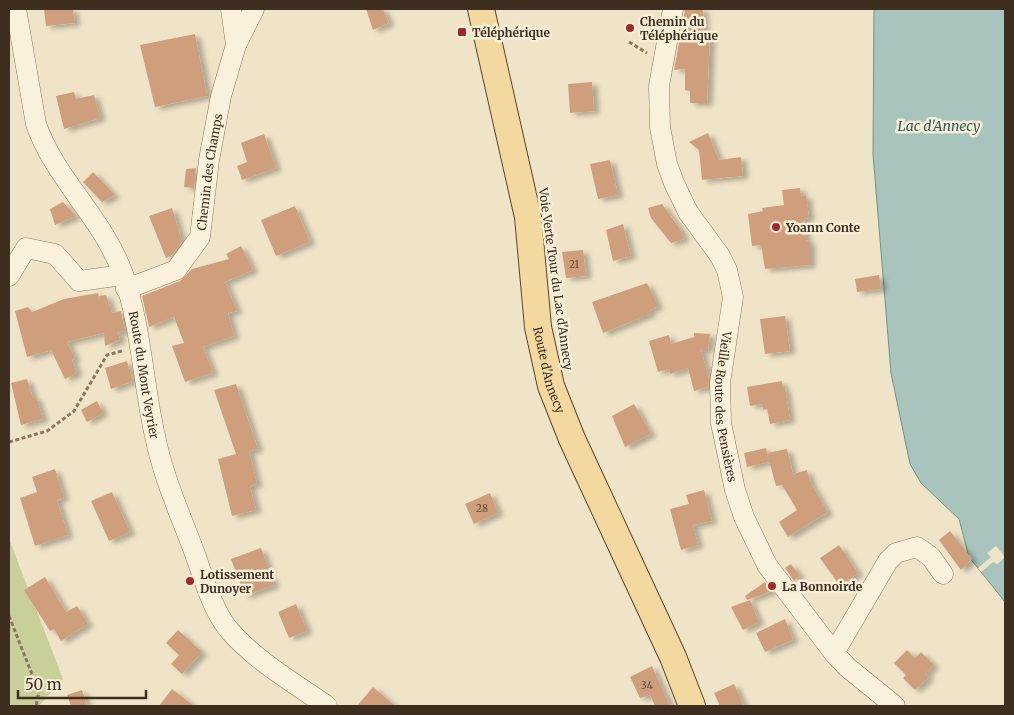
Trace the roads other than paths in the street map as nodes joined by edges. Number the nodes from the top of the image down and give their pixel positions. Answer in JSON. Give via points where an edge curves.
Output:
{"nodes":[{"id":1,"x":16,"y":9,"type":"edge"},
{"id":2,"x":231,"y":9,"type":"edge"},
{"id":3,"x":254,"y":9,"type":"edge"},
{"id":4,"x":481,"y":9,"type":"edge"},
{"id":5,"x":673,"y":9,"type":"edge"},
{"id":6,"x":236,"y":45,"type":"junction"},
{"id":7,"x":9,"y":276,"type":"edge"},
{"id":8,"x":125,"y":282,"type":"junction"},
{"id":9,"x":943,"y":574,"type":"dead end"},
{"id":10,"x":834,"y":653,"type":"junction"},
{"id":11,"x":327,"y":706,"type":"edge"},
{"id":12,"x":692,"y":706,"type":"edge"},
{"id":13,"x":894,"y":706,"type":"edge"}],
"edges":[{"from":1,"to":8,"type":"street","name":"Route du Mont Veyrier","via":[[42,142],[109,242]]},
{"from":2,"to":6,"type":"street","name":"Chemin des Champs"},
{"from":3,"to":6,"type":"street","name":"Chemin des Champs"},
{"from":4,"to":12,"type":"main road","name":"Route d'Annecy","via":[[528,217],[538,327],[551,386]]},
{"from":5,"to":10,"type":"street","name":"Vieille Route des Pensières","via":[[659,86],[660,127],[674,184],[688,212],[720,256],[733,297],[720,383],[721,423],[735,490],[767,565]]},
{"from":6,"to":8,"type":"street","name":"Chemin des Champs","via":[[214,129],[200,237],[176,270]]},
{"from":7,"to":8,"type":"street","name":"Chemin des Champs","via":[[26,248],[55,254],[79,282]]},
{"from":8,"to":11,"type":"street","name":"Route du Mont Veyrier","via":[[161,461],[220,617],[245,647]]},
{"from":9,"to":10,"type":"street","via":[[931,557],[916,547],[896,553],[888,561]]},
{"from":10,"to":13,"type":"street","name":"Vieille Route des Pensières"}]}
